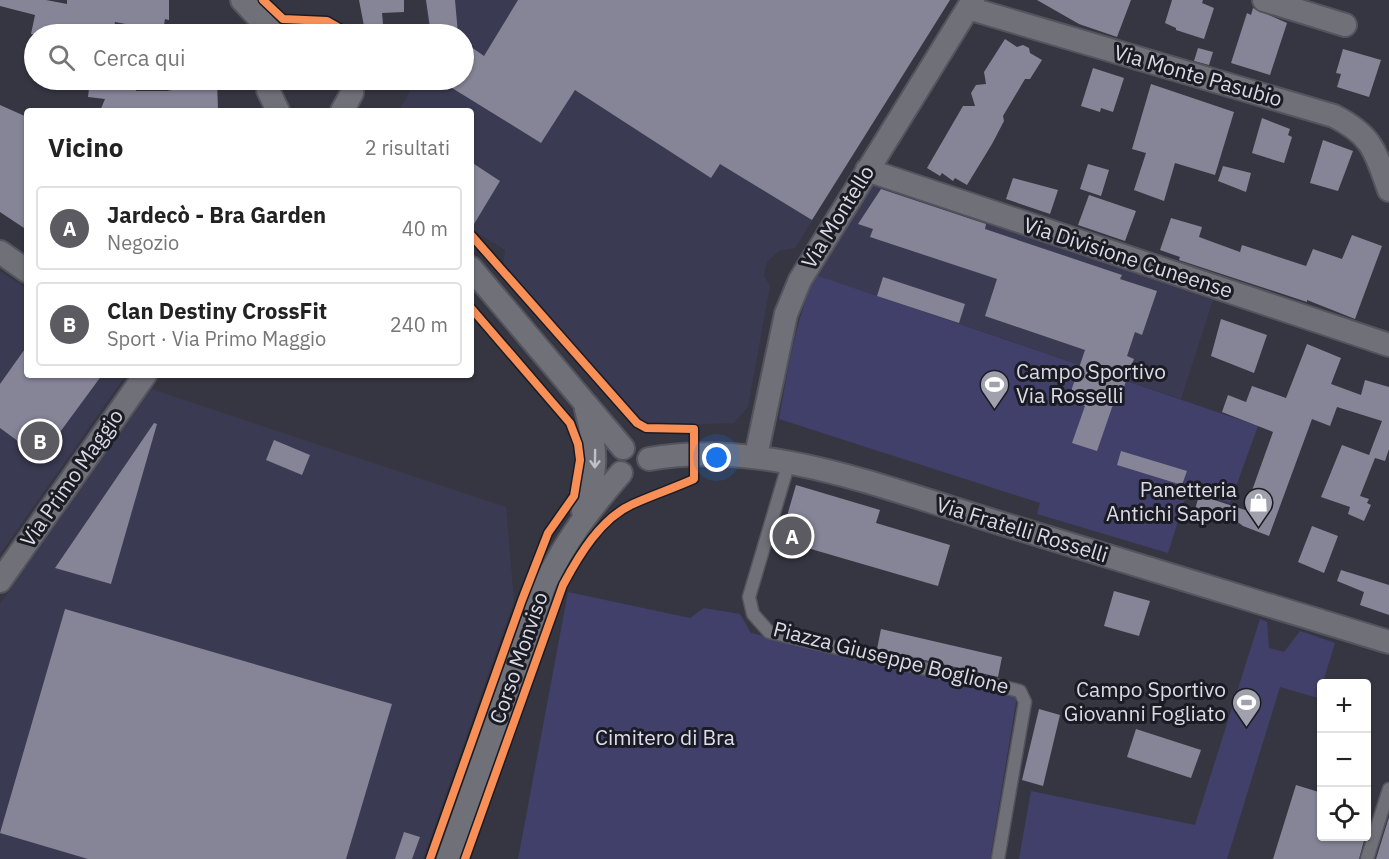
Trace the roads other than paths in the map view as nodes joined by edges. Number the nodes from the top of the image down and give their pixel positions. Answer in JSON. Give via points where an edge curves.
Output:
{"nodes":[{"id":1,"x":242,"y":0,"type":"edge"},
{"id":2,"x":1264,"y":0,"type":"edge"},
{"id":3,"x":970,"y":4,"type":"edge"},
{"id":4,"x":265,"y":24,"type":"edge"},
{"id":5,"x":1346,"y":25,"type":"dead end"},
{"id":6,"x":270,"y":90,"type":"edge"},
{"id":7,"x":352,"y":90,"type":"edge"},
{"id":8,"x":276,"y":108,"type":"edge"},
{"id":9,"x":344,"y":108,"type":"edge"},
{"id":10,"x":867,"y":170,"type":"junction"},
{"id":11,"x":1389,"y":190,"type":"edge"},
{"id":12,"x":0,"y":252,"type":"edge"},
{"id":13,"x":24,"y":269,"type":"edge"},
{"id":14,"x":474,"y":272,"type":"edge"},
{"id":15,"x":1389,"y":345,"type":"edge"},
{"id":16,"x":143,"y":378,"type":"edge"},
{"id":17,"x":585,"y":402,"type":"junction"},
{"id":18,"x":623,"y":448,"type":"junction"},
{"id":19,"x":756,"y":456,"type":"junction"},
{"id":20,"x":649,"y":459,"type":"junction"},
{"id":21,"x":789,"y":462,"type":"junction"},
{"id":22,"x":621,"y":473,"type":"junction"},
{"id":23,"x":580,"y":521,"type":"junction"},
{"id":24,"x":0,"y":581,"type":"edge"},
{"id":25,"x":1389,"y":642,"type":"edge"},
{"id":26,"x":1389,"y":789,"type":"edge"},
{"id":27,"x":448,"y":859,"type":"edge"},
{"id":28,"x":998,"y":859,"type":"edge"},
{"id":29,"x":1367,"y":859,"type":"edge"}],
"edges":[{"from":1,"to":4,"type":"street"},
{"from":2,"to":5,"type":"street"},
{"from":3,"to":10,"type":"street","name":"Via Montello"},
{"from":3,"to":11,"type":"street","name":"Via Monte Pasubio","via":[[1334,116],[1355,127],[1368,140]]},
{"from":6,"to":8,"type":"street"},
{"from":7,"to":9,"type":"street"},
{"from":10,"to":15,"type":"street","name":"Via Divisione Cuneense"},
{"from":10,"to":19,"type":"street","name":"Via Montello","via":[[800,279],[786,314]]},
{"from":12,"to":13,"type":"street"},
{"from":14,"to":17,"type":"street"},
{"from":16,"to":24,"type":"street","name":"Via Primo Maggio"},
{"from":17,"to":18,"type":"street"},
{"from":17,"to":23,"type":"street","one_way":true,"via":[[596,464]]},
{"from":18,"to":20,"type":"street","via":[[640,446]]},
{"from":18,"to":22,"type":"street","via":[[617,457]]},
{"from":19,"to":20,"type":"street","name":"Via Fratelli Rosselli","via":[[677,454]]},
{"from":19,"to":21,"type":"street","name":"Via Fratelli Rosselli"},
{"from":20,"to":22,"type":"street","via":[[648,469],[640,477],[630,478]]},
{"from":21,"to":25,"type":"street","name":"Via Fratelli Rosselli"},
{"from":21,"to":28,"type":"lane","name":"Piazza Giuseppe Boglione","via":[[749,597],[753,614],[769,632],[1020,691],[1025,702]]},
{"from":22,"to":23,"type":"street","name":"Corso Monviso"},
{"from":23,"to":27,"type":"street","name":"Corso Monviso","via":[[545,584]]},
{"from":26,"to":29,"type":"lane"}]}
